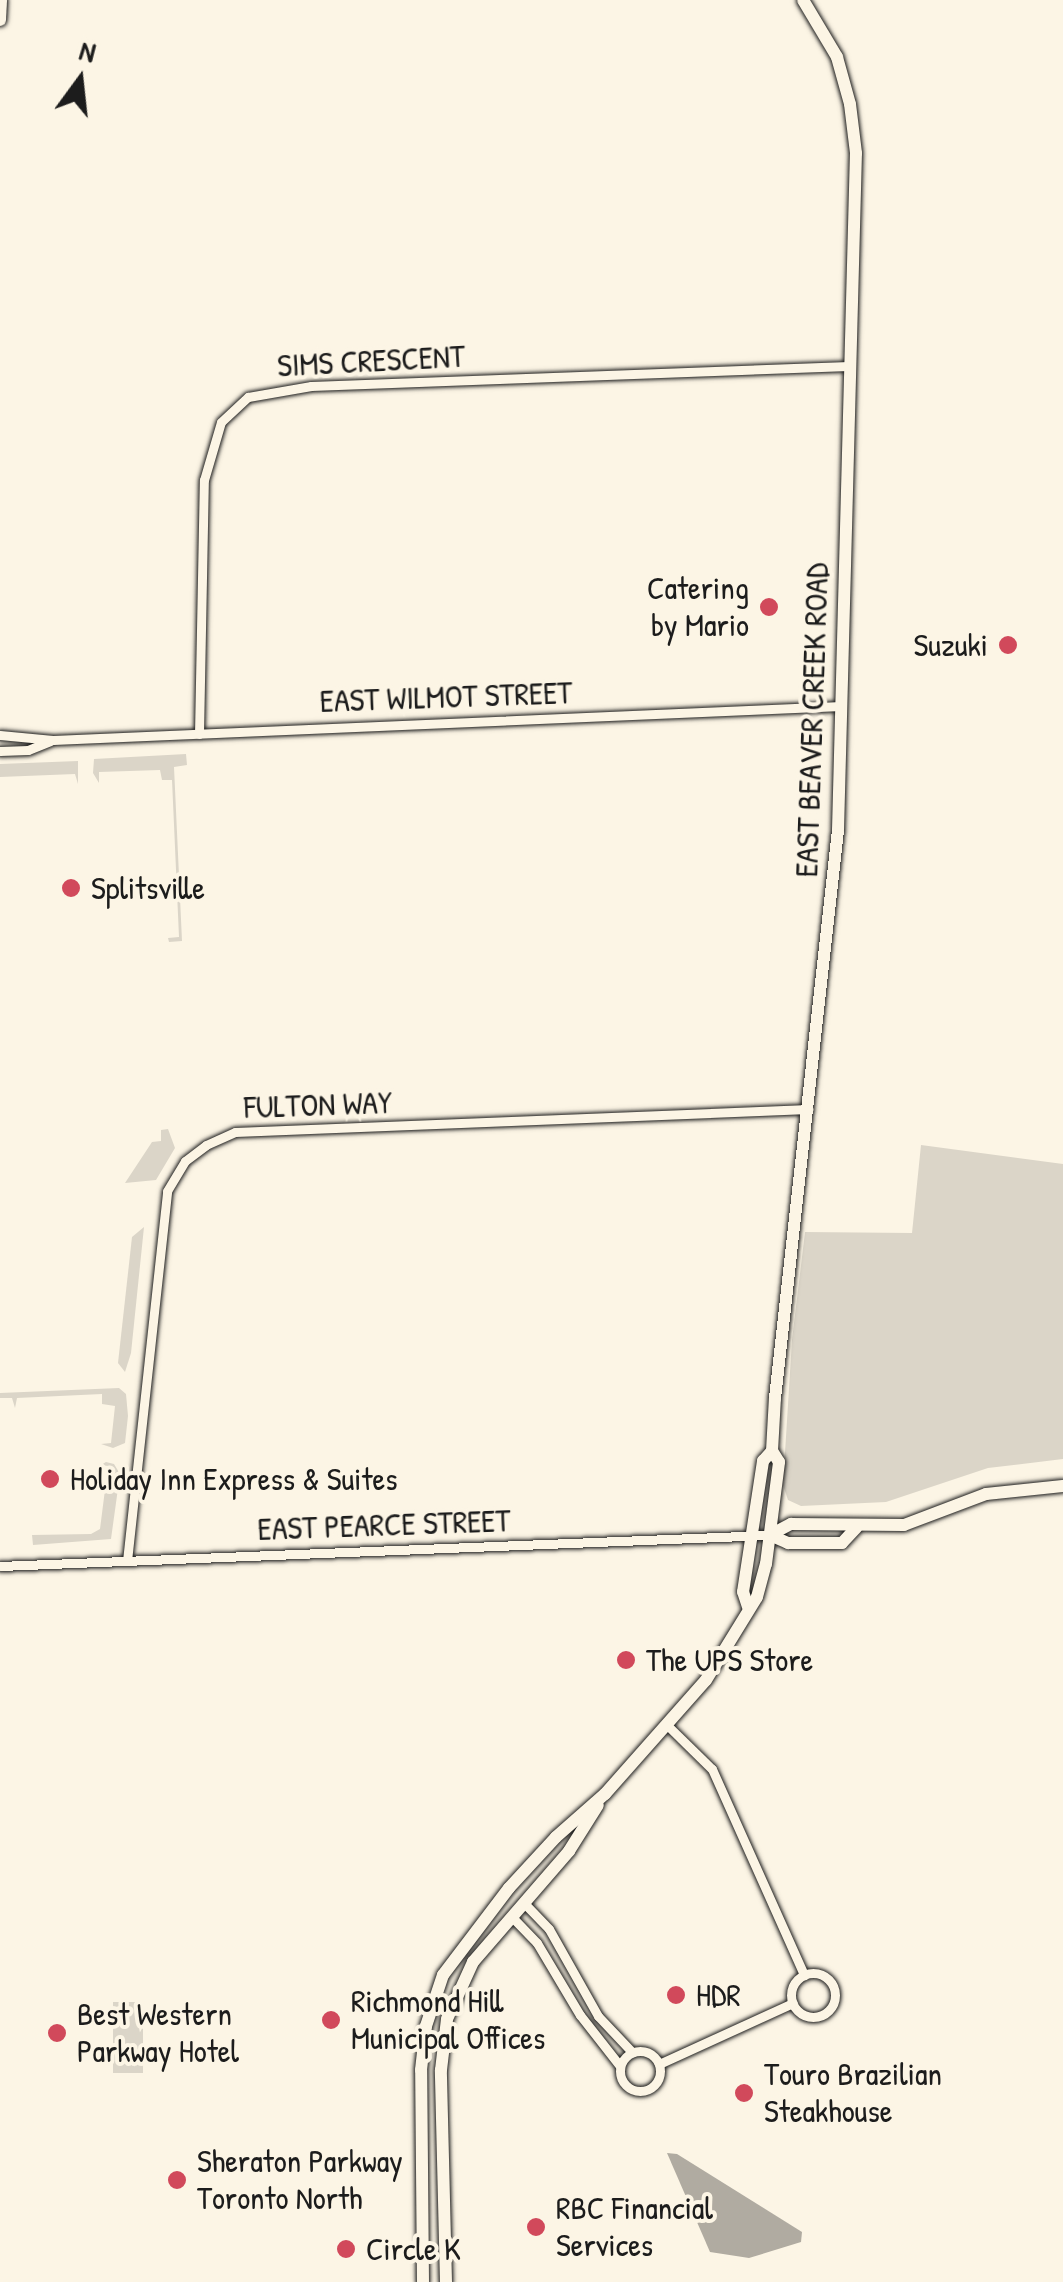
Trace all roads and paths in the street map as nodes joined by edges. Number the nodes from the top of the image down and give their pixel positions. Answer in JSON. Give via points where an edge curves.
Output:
{"nodes":[{"id":1,"x":1,"y":0,"type":"edge"},
{"id":2,"x":803,"y":0,"type":"edge"},
{"id":3,"x":0,"y":20,"type":"edge"},
{"id":4,"x":849,"y":366,"type":"junction"},
{"id":5,"x":841,"y":706,"type":"junction"},
{"id":6,"x":478,"y":708,"type":"dead end"},
{"id":7,"x":480,"y":720,"type":"junction"},
{"id":8,"x":200,"y":734,"type":"junction"},
{"id":9,"x":0,"y":735,"type":"edge"},
{"id":10,"x":53,"y":740,"type":"junction"},
{"id":11,"x":0,"y":751,"type":"edge"},
{"id":12,"x":809,"y":1109,"type":"junction"},
{"id":13,"x":772,"y":1451,"type":"junction"},
{"id":14,"x":1063,"y":1486,"type":"edge"},
{"id":15,"x":856,"y":1528,"type":"junction"},
{"id":16,"x":752,"y":1535,"type":"junction"},
{"id":17,"x":770,"y":1535,"type":"junction"},
{"id":18,"x":127,"y":1561,"type":"junction"},
{"id":19,"x":0,"y":1566,"type":"edge"},
{"id":20,"x":748,"y":1607,"type":"junction"},
{"id":21,"x":666,"y":1724,"type":"junction"},
{"id":22,"x":605,"y":1794,"type":"junction"},
{"id":23,"x":509,"y":1888,"type":"junction"},
{"id":24,"x":497,"y":1902,"type":"junction"},
{"id":25,"x":524,"y":1902,"type":"junction"},
{"id":26,"x":511,"y":1916,"type":"junction"},
{"id":27,"x":804,"y":1976,"type":"junction"},
{"id":28,"x":792,"y":2003,"type":"junction"},
{"id":29,"x":632,"y":2052,"type":"junction"},
{"id":30,"x":659,"y":2064,"type":"junction"},
{"id":31,"x":620,"y":2066,"type":"junction"},
{"id":32,"x":423,"y":2282,"type":"edge"},
{"id":33,"x":446,"y":2282,"type":"edge"}],
"edges":[{"from":1,"to":3,"type":"street"},
{"from":2,"to":4,"type":"street","name":"EAST BEAVER CREEK ROAD","via":[[837,57],[852,117]]},
{"from":4,"to":5,"type":"street","name":"EAST BEAVER CREEK ROAD"},
{"from":4,"to":8,"type":"street","name":"SIMS CRESCENT","via":[[301,387],[248,397],[221,422],[204,480]]},
{"from":5,"to":7,"type":"street","name":"EAST WILMOT STREET"},
{"from":5,"to":12,"type":"street","name":"EAST BEAVER CREEK ROAD","via":[[833,896]]},
{"from":6,"to":7,"type":"street"},
{"from":7,"to":8,"type":"street","name":"EAST WILMOT STREET"},
{"from":8,"to":10,"type":"street","name":"EAST WILMOT STREET"},
{"from":9,"to":10,"type":"street","name":"EAST WILMOT STREET"},
{"from":10,"to":11,"type":"street","name":"EAST WILMOT STREET"},
{"from":12,"to":13,"type":"street","name":"EAST BEAVER CREEK ROAD"},
{"from":12,"to":18,"type":"street","name":"FULTON WAY","via":[[235,1132],[206,1145],[185,1161],[167,1192]]},
{"from":13,"to":16,"type":"street","name":"EAST BEAVER CREEK ROAD","via":[[763,1461]]},
{"from":13,"to":17,"type":"street","name":"EAST BEAVER CREEK ROAD","via":[[779,1462]]},
{"from":14,"to":15,"type":"street","via":[[986,1494],[916,1522]]},
{"from":15,"to":17,"type":"street","via":[[841,1522],[791,1524]]},
{"from":15,"to":17,"type":"street","via":[[842,1543],[788,1543]]},
{"from":16,"to":17,"type":"street","name":"EAST PEARCE STREET"},
{"from":16,"to":18,"type":"street","name":"EAST PEARCE STREET"},
{"from":16,"to":20,"type":"street","name":"EAST BEAVER CREEK ROAD"},
{"from":17,"to":20,"type":"street","name":"EAST BEAVER CREEK ROAD","via":[[760,1587]]},
{"from":18,"to":19,"type":"street","name":"EAST PEARCE STREET"},
{"from":20,"to":21,"type":"street","name":"EAST BEAVER CREEK ROAD","via":[[706,1680]]},
{"from":21,"to":22,"type":"street","name":"EAST BEAVER CREEK ROAD"},
{"from":21,"to":27,"type":"street","via":[[712,1769]]},
{"from":22,"to":23,"type":"street","name":"EAST BEAVER CREEK ROAD"},
{"from":22,"to":25,"type":"street","name":"EAST BEAVER CREEK ROAD","via":[[569,1851]]},
{"from":23,"to":24,"type":"street","name":"EAST BEAVER CREEK ROAD"},
{"from":23,"to":25,"type":"street"},
{"from":24,"to":26,"type":"street"},
{"from":24,"to":32,"type":"street","name":"EAST BEAVER CREEK ROAD","via":[[452,1958],[426,2026]]},
{"from":25,"to":26,"type":"street","name":"EAST BEAVER CREEK ROAD"},
{"from":25,"to":29,"type":"street","via":[[550,1928],[598,2016]]},
{"from":26,"to":31,"type":"street"},
{"from":26,"to":33,"type":"street","name":"EAST BEAVER CREEK ROAD","via":[[465,1976],[444,2032]]},
{"from":27,"to":28,"type":"street"},
{"from":27,"to":28,"type":"street","via":[[827,1979],[834,2002],[814,2017]]},
{"from":28,"to":30,"type":"street"},
{"from":29,"to":30,"type":"street","via":[[649,2053]]},
{"from":29,"to":31,"type":"street"},
{"from":30,"to":31,"type":"street","via":[[654,2084],[640,2090],[625,2084]]}]}
